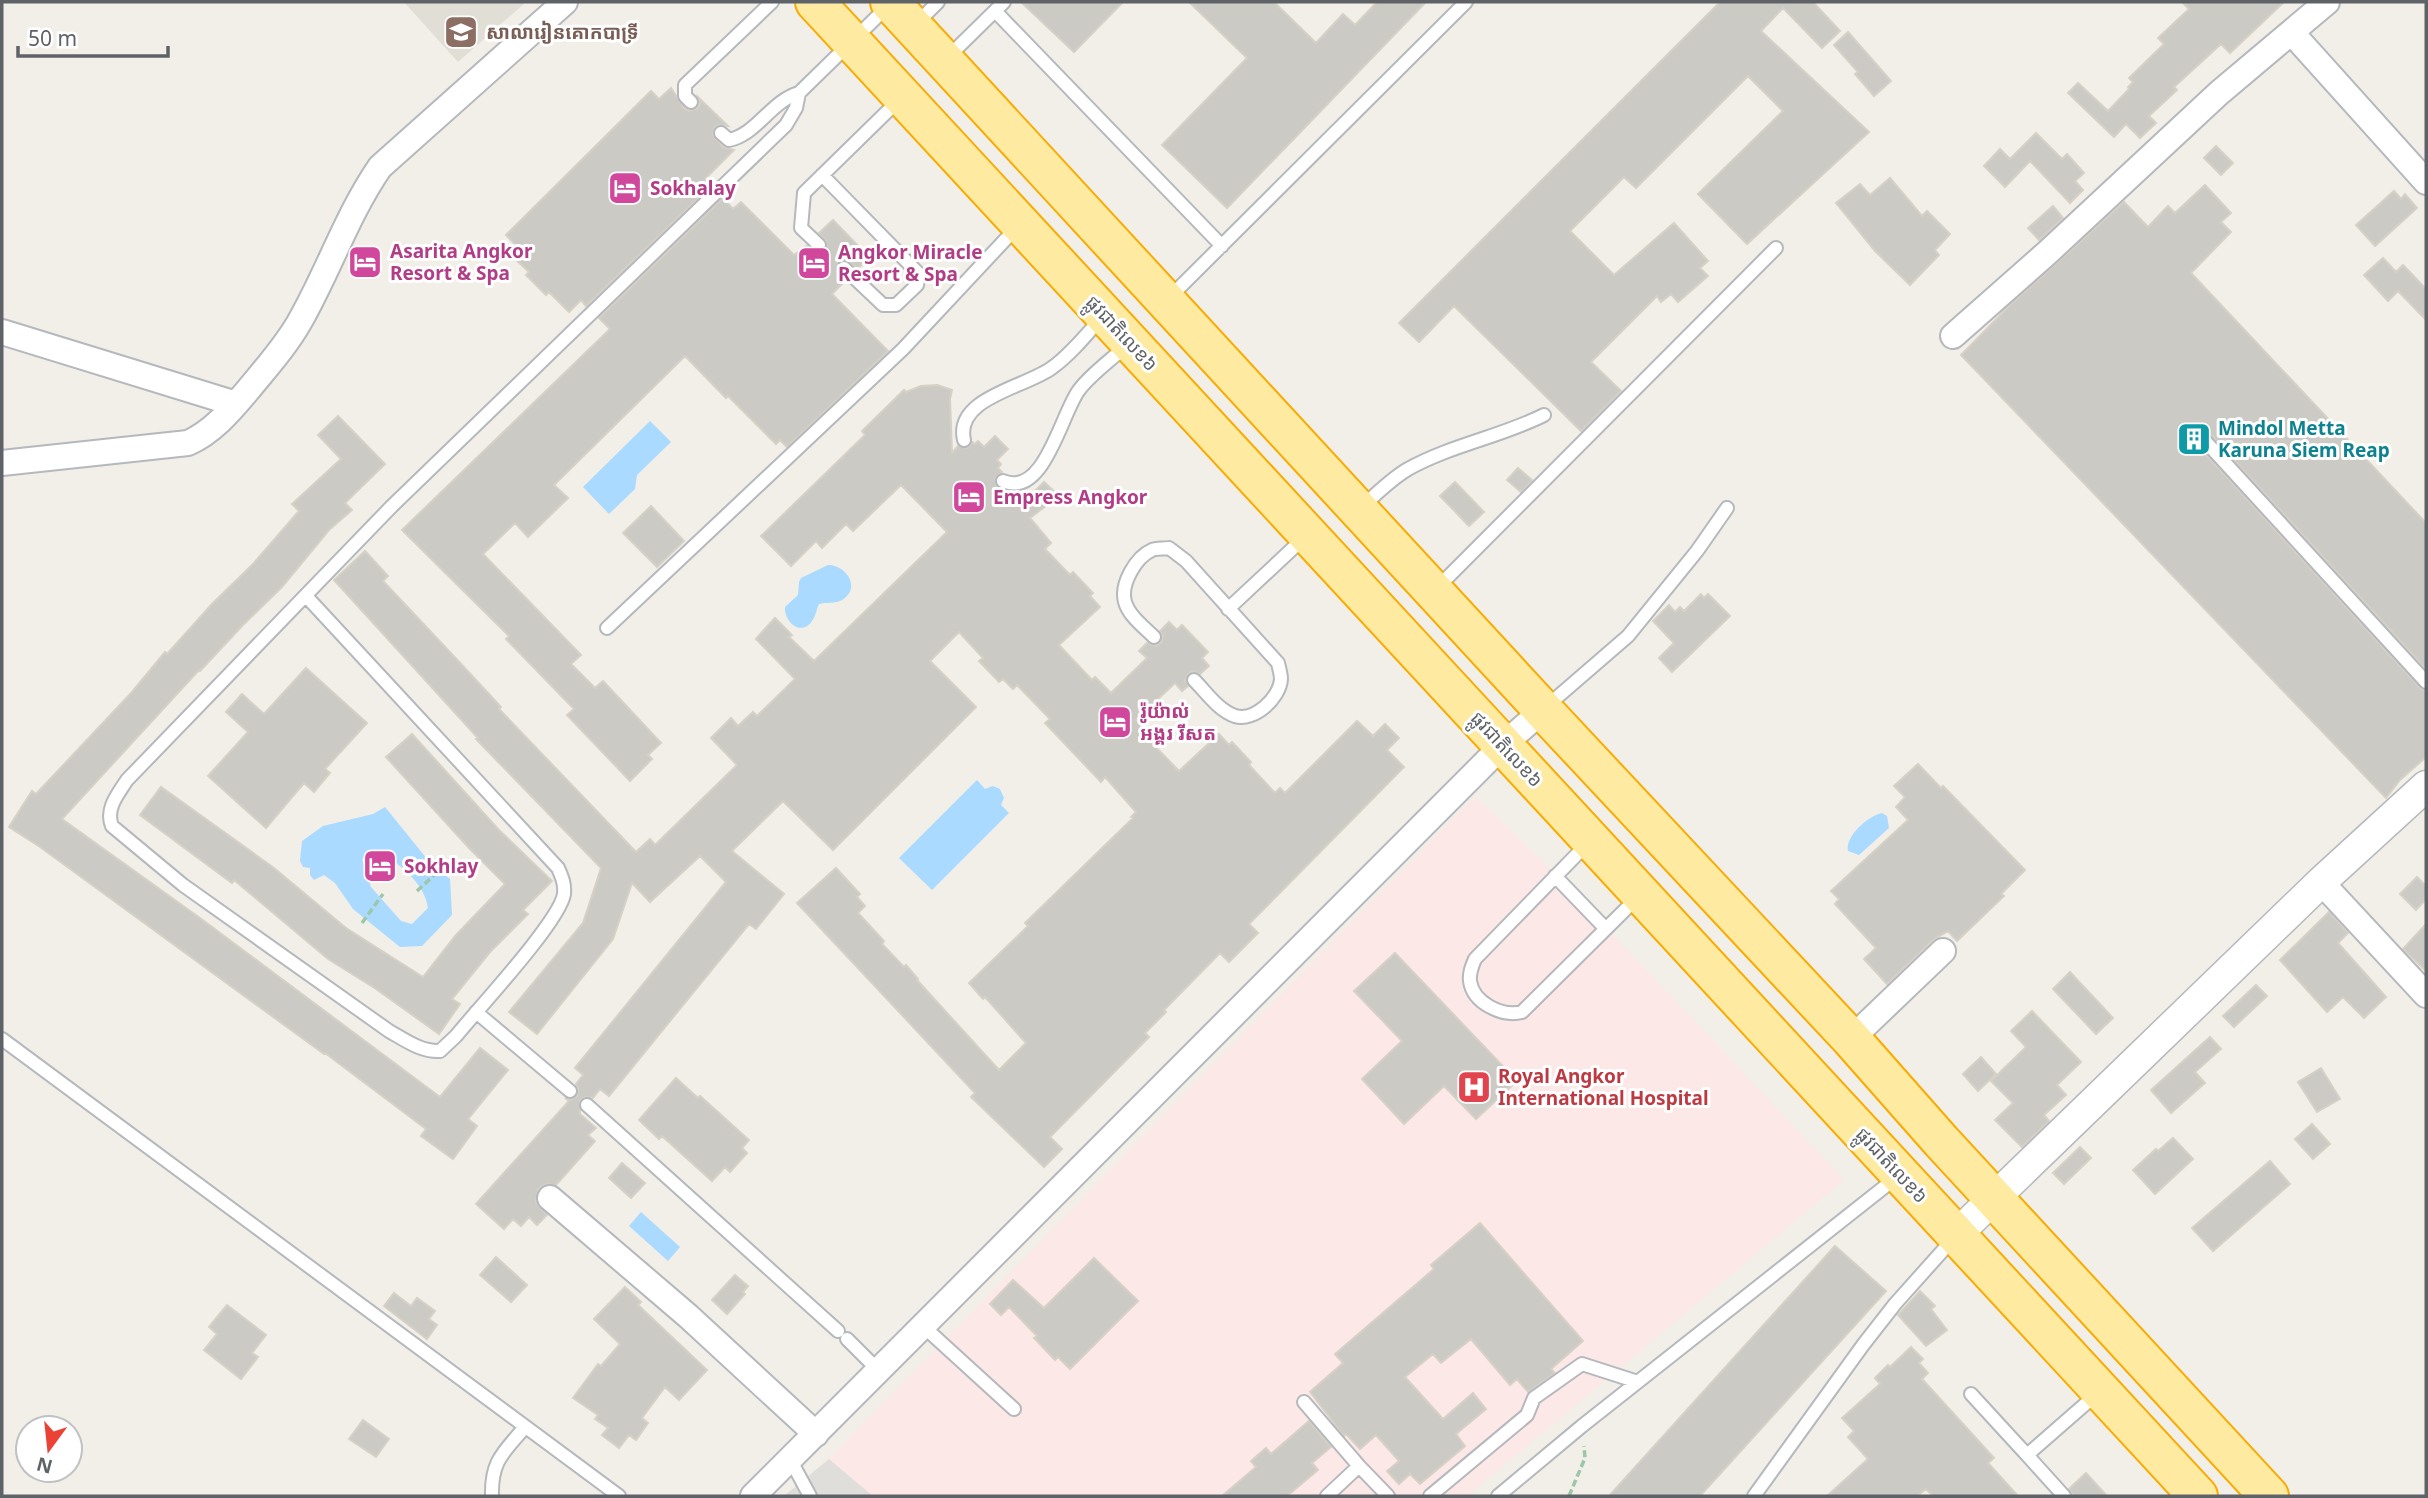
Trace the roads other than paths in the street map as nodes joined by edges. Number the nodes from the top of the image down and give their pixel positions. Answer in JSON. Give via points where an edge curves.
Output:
{"nodes":[{"id":1,"x":565,"y":2,"type":"edge"},
{"id":2,"x":772,"y":2,"type":"edge"},
{"id":3,"x":815,"y":2,"type":"edge"},
{"id":4,"x":1466,"y":2,"type":"edge"},
{"id":5,"x":2327,"y":2,"type":"edge"},
{"id":6,"x":1000,"y":6,"type":"edge"},
{"id":7,"x":908,"y":8,"type":"edge"},
{"id":8,"x":2292,"y":33,"type":"junction"},
{"id":9,"x":851,"y":41,"type":"junction"},
{"id":10,"x":944,"y":61,"type":"junction"},
{"id":11,"x":799,"y":93,"type":"junction"},
{"id":12,"x":902,"y":96,"type":"junction"},
{"id":13,"x":691,"y":102,"type":"dead end"},
{"id":14,"x":721,"y":133,"type":"dead end"},
{"id":15,"x":822,"y":175,"type":"junction"},
{"id":16,"x":2426,"y":182,"type":"edge"},
{"id":17,"x":1021,"y":223,"type":"junction"},
{"id":18,"x":819,"y":245,"type":"dead end"},
{"id":19,"x":1222,"y":246,"type":"junction"},
{"id":20,"x":1776,"y":248,"type":"dead end"},
{"id":21,"x":844,"y":268,"type":"dead end"},
{"id":22,"x":1165,"y":302,"type":"junction"},
{"id":23,"x":1118,"y":328,"type":"junction"},
{"id":24,"x":2,"y":332,"type":"edge"},
{"id":25,"x":1953,"y":336,"type":"dead end"},
{"id":26,"x":236,"y":404,"type":"junction"},
{"id":27,"x":1544,"y":415,"type":"dead end"},
{"id":28,"x":964,"y":440,"type":"dead end"},
{"id":29,"x":2206,"y":442,"type":"dead end"},
{"id":30,"x":2,"y":463,"type":"edge"},
{"id":31,"x":1003,"y":481,"type":"dead end"},
{"id":32,"x":1727,"y":508,"type":"dead end"},
{"id":33,"x":1358,"y":510,"type":"junction"},
{"id":34,"x":1308,"y":534,"type":"junction"},
{"id":35,"x":1434,"y":591,"type":"junction"},
{"id":36,"x":306,"y":596,"type":"junction"},
{"id":37,"x":1228,"y":609,"type":"junction"},
{"id":38,"x":607,"y":628,"type":"dead end"},
{"id":39,"x":1154,"y":637,"type":"dead end"},
{"id":40,"x":1194,"y":680,"type":"dead end"},
{"id":41,"x":2426,"y":682,"type":"edge"},
{"id":42,"x":1542,"y":710,"type":"junction"},
{"id":43,"x":1503,"y":745,"type":"junction"},
{"id":44,"x":2426,"y":786,"type":"edge"},
{"id":45,"x":1591,"y":839,"type":"junction"},
{"id":46,"x":1555,"y":876,"type":"junction"},
{"id":47,"x":2321,"y":882,"type":"junction"},
{"id":48,"x":1641,"y":894,"type":"junction"},
{"id":49,"x":1606,"y":929,"type":"junction"},
{"id":50,"x":1943,"y":950,"type":"dead end"},
{"id":51,"x":2426,"y":995,"type":"edge"},
{"id":52,"x":476,"y":1012,"type":"junction"},
{"id":53,"x":2,"y":1039,"type":"edge"},
{"id":54,"x":1851,"y":1040,"type":"junction"},
{"id":55,"x":570,"y":1091,"type":"dead end"},
{"id":56,"x":587,"y":1105,"type":"dead end"},
{"id":57,"x":1900,"y":1174,"type":"junction"},
{"id":58,"x":550,"y":1198,"type":"dead end"},
{"id":59,"x":1995,"y":1199,"type":"junction"},
{"id":60,"x":1956,"y":1235,"type":"junction"},
{"id":61,"x":923,"y":1326,"type":"junction"},
{"id":62,"x":879,"y":1371,"type":"junction"},
{"id":63,"x":1638,"y":1382,"type":"junction"},
{"id":64,"x":2101,"y":1391,"type":"junction"},
{"id":65,"x":1971,"y":1394,"type":"dead end"},
{"id":66,"x":1304,"y":1402,"type":"dead end"},
{"id":67,"x":1014,"y":1409,"type":"dead end"},
{"id":68,"x":525,"y":1427,"type":"junction"},
{"id":69,"x":816,"y":1434,"type":"junction"},
{"id":70,"x":2027,"y":1455,"type":"junction"},
{"id":71,"x":790,"y":1459,"type":"junction"},
{"id":72,"x":1359,"y":1466,"type":"junction"},
{"id":73,"x":2196,"y":1495,"type":"edge"},
{"id":74,"x":492,"y":1496,"type":"edge"},
{"id":75,"x":619,"y":1496,"type":"edge"},
{"id":76,"x":753,"y":1496,"type":"edge"},
{"id":77,"x":810,"y":1496,"type":"edge"},
{"id":78,"x":1327,"y":1496,"type":"edge"},
{"id":79,"x":1388,"y":1496,"type":"edge"},
{"id":80,"x":1430,"y":1496,"type":"edge"},
{"id":81,"x":1499,"y":1496,"type":"edge"},
{"id":82,"x":1754,"y":1496,"type":"edge"},
{"id":83,"x":2064,"y":1496,"type":"edge"},
{"id":84,"x":2269,"y":1496,"type":"edge"}],
"edges":[{"from":1,"to":26,"type":"street","via":[[380,167],[365,188],[300,321]]},
{"from":2,"to":13,"type":"lane","via":[[685,85],[685,96]]},
{"from":3,"to":9,"type":"highway","name":"ផ្លូវជាតិលេខ៦"},
{"from":4,"to":19,"type":"lane"},
{"from":5,"to":8,"type":"street"},
{"from":6,"to":10,"type":"lane"},
{"from":6,"to":19,"type":"lane"},
{"from":7,"to":9,"type":"lane"},
{"from":7,"to":10,"type":"highway"},
{"from":8,"to":16,"type":"street"},
{"from":8,"to":25,"type":"street","via":[[2219,93]]},
{"from":9,"to":11,"type":"lane"},
{"from":9,"to":12,"type":"highway","name":"ផ្លូវជាតិលេខ៦"},
{"from":10,"to":22,"type":"highway"},
{"from":11,"to":14,"type":"lane","via":[[780,101],[739,138],[729,140]]},
{"from":11,"to":36,"type":"lane","via":[[786,125]]},
{"from":12,"to":15,"type":"lane"},
{"from":12,"to":17,"type":"highway","name":"ផ្លូវជាតិលេខ៦"},
{"from":15,"to":18,"type":"lane","via":[[804,193],[801,228]]},
{"from":15,"to":21,"type":"lane","via":[[919,274],[917,285],[897,305],[883,305]]},
{"from":17,"to":23,"type":"highway","name":"ផ្លូវជាតិលេខ៦"},
{"from":17,"to":38,"type":"lane","via":[[903,349]]},
{"from":19,"to":22,"type":"lane"},
{"from":20,"to":35,"type":"lane"},
{"from":22,"to":33,"type":"highway"},
{"from":23,"to":28,"type":"lane","via":[[1029,381],[988,397],[969,415]]},
{"from":23,"to":31,"type":"lane","via":[[1079,390],[1044,465],[1025,482]]},
{"from":23,"to":34,"type":"highway","name":"ផ្លូវជាតិលេខ៦"},
{"from":24,"to":26,"type":"street"},
{"from":26,"to":30,"type":"street","via":[[204,436],[188,443]]},
{"from":27,"to":33,"type":"lane","via":[[1408,469]]},
{"from":29,"to":41,"type":"lane"},
{"from":32,"to":42,"type":"lane","via":[[1628,636]]},
{"from":33,"to":35,"type":"highway"},
{"from":34,"to":37,"type":"lane"},
{"from":34,"to":43,"type":"highway","name":"ផ្លូវជាតិលេខ៦"},
{"from":35,"to":42,"type":"highway"},
{"from":36,"to":52,"type":"lane","via":[[558,868],[564,881],[564,896],[547,927]]},
{"from":36,"to":52,"type":"lane","via":[[127,780],[109,819],[183,885],[417,1047],[440,1051]]},
{"from":37,"to":39,"type":"lane","via":[[1186,561],[1169,548],[1153,549],[1138,561],[1125,585],[1125,601]]},
{"from":37,"to":40,"type":"lane","via":[[1278,663],[1281,681],[1258,713],[1238,717],[1223,710]]},
{"from":42,"to":43,"type":"street"},
{"from":42,"to":54,"type":"highway"},
{"from":43,"to":45,"type":"highway","name":"ផ្លូវជាតិលេខ៦"},
{"from":43,"to":61,"type":"street"},
{"from":44,"to":47,"type":"street"},
{"from":45,"to":46,"type":"lane"},
{"from":45,"to":48,"type":"highway","name":"ផ្លូវជាតិលេខ៦"},
{"from":46,"to":49,"type":"lane"},
{"from":46,"to":49,"type":"lane","via":[[1475,959],[1470,983],[1483,1002],[1503,1012],[1522,1012]]},
{"from":47,"to":51,"type":"street"},
{"from":47,"to":59,"type":"street"},
{"from":48,"to":49,"type":"lane"},
{"from":48,"to":57,"type":"highway","name":"ផ្លូវជាតិលេខ៦"},
{"from":50,"to":54,"type":"street"},
{"from":52,"to":55,"type":"lane"},
{"from":53,"to":68,"type":"lane"},
{"from":54,"to":59,"type":"highway"},
{"from":56,"to":62,"type":"lane"},
{"from":57,"to":60,"type":"highway","name":"ផ្លូវជាតិលេខ៦"},
{"from":57,"to":63,"type":"lane"},
{"from":58,"to":69,"type":"street"},
{"from":59,"to":60,"type":"street"},
{"from":59,"to":84,"type":"highway"},
{"from":60,"to":64,"type":"highway","name":"ផ្លូវជាតិលេខ៦"},
{"from":60,"to":82,"type":"lane","via":[[1863,1345]]},
{"from":61,"to":62,"type":"street"},
{"from":61,"to":67,"type":"lane"},
{"from":62,"to":69,"type":"street"},
{"from":63,"to":80,"type":"lane","via":[[1582,1364],[1534,1398],[1527,1415]]},
{"from":63,"to":81,"type":"lane"},
{"from":64,"to":70,"type":"lane"},
{"from":64,"to":73,"type":"highway","name":"ផ្លូវជាតិលេខ៦"},
{"from":65,"to":70,"type":"lane"},
{"from":66,"to":72,"type":"lane"},
{"from":68,"to":74,"type":"lane","via":[[492,1475]]},
{"from":68,"to":75,"type":"lane"},
{"from":69,"to":71,"type":"street"},
{"from":70,"to":83,"type":"lane"},
{"from":71,"to":76,"type":"street"},
{"from":71,"to":77,"type":"lane"},
{"from":72,"to":78,"type":"lane"},
{"from":72,"to":79,"type":"lane"}]}
